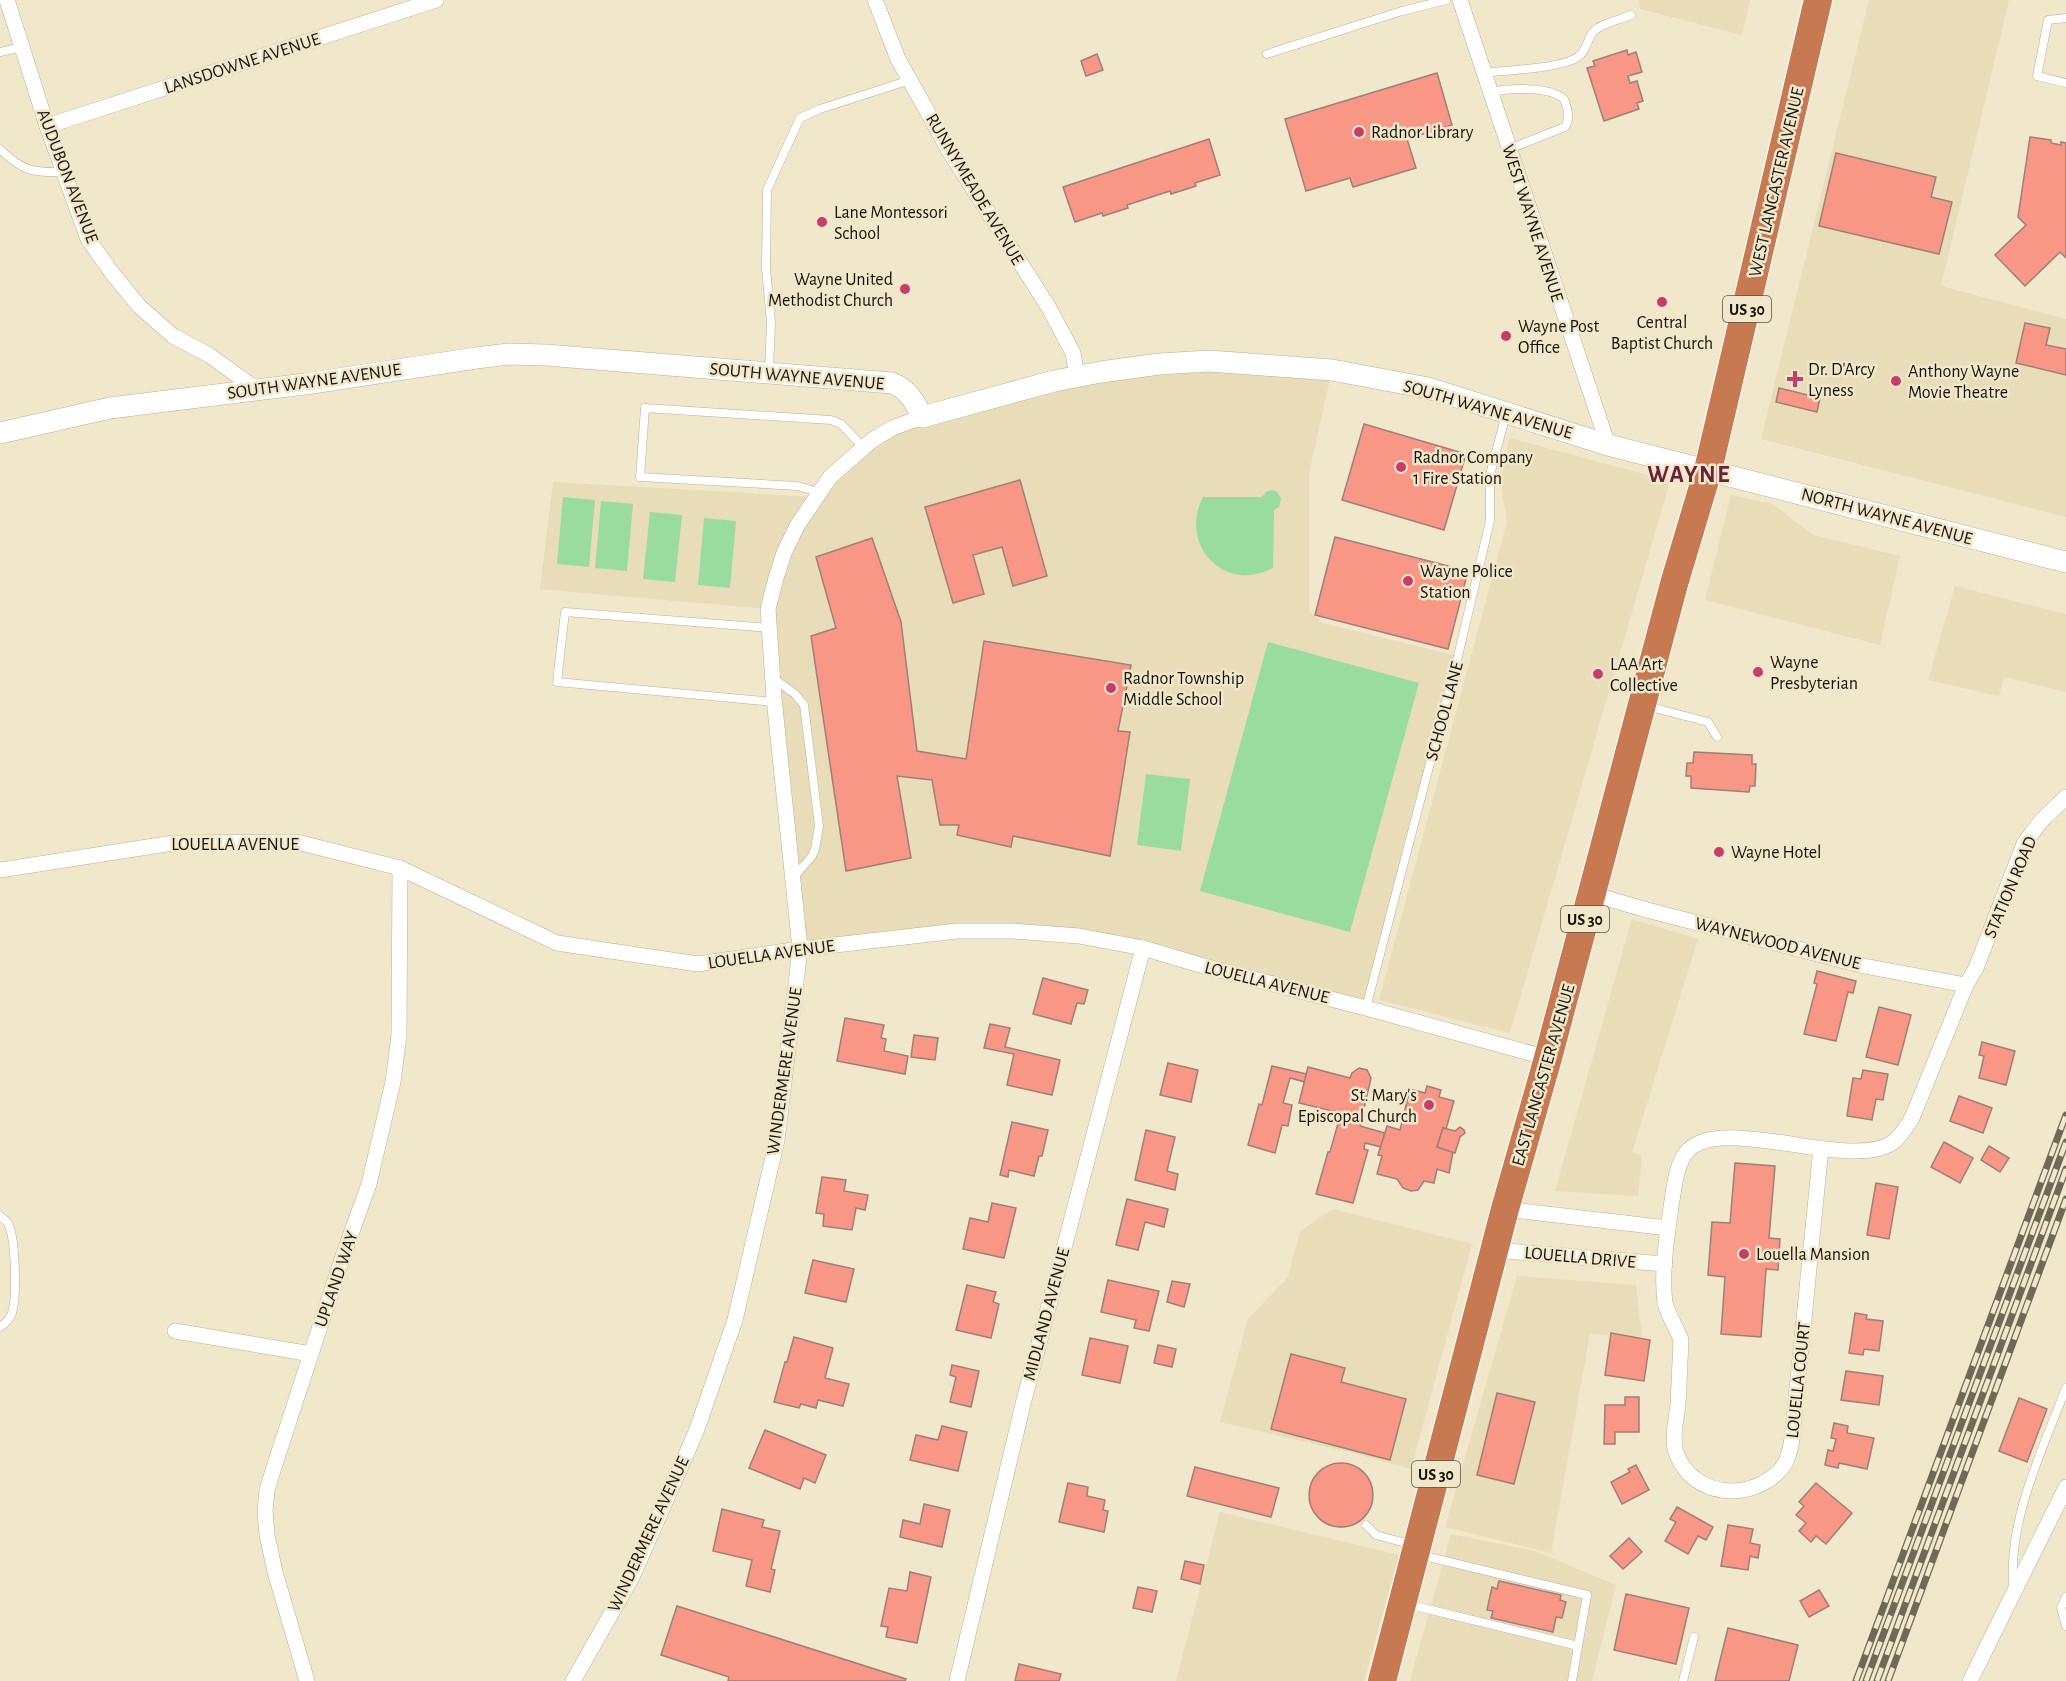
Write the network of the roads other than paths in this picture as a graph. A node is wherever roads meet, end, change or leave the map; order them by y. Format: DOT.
graph roads {
  1 [pos="7,0"];
  2 [pos="436,0"];
  3 [pos="875,0"];
  4 [pos="1446,0"];
  5 [pos="1460,0"];
  6 [pos="1818,0"];
  7 [pos="1631,15"];
  8 [pos="2066,18"];
  9 [pos="22,47"];
  10 [pos="0,52"];
  11 [pos="1267,54"];
  12 [pos="1484,73"];
  13 [pos="910,80"];
  14 [pos="2066,83"];
  15 [pos="1490,92"];
  16 [pos="47,126"];
  17 [pos="1509,148"];
  18 [pos="0,149"];
  19 [pos="64,172"];
  20 [pos="769,373"];
  21 [pos="1077,376"];
  22 [pos="256,389"];
  23 [pos="1507,412"];
  24 [pos="922,417"];
  25 [pos="0,433"];
  26 [pos="1608,445"];
  27 [pos="864,448"];
  28 [pos="1708,470"];
  29 [pos="818,492"];
  30 [pos="2066,561"];
  31 [pos="769,628"];
  32 [pos="772,678"];
  33 [pos="774,702"];
  34 [pos="1643,705"];
  35 [pos="1717,737"];
  36 [pos="2066,797"];
  37 [pos="400,868"];
  38 [pos="0,870"];
  39 [pos="793,878"];
  40 [pos="1592,894"];
  41 [pos="1143,948"];
  42 [pos="800,949"];
  43 [pos="1966,986"];
  44 [pos="1366,1008"];
  45 [pos="1548,1058"];
  46 [pos="1821,1148"];
  47 [pos="1505,1209"];
  48 [pos="0,1216"];
  49 [pos="1668,1228"];
  50 [pos="1494,1250"];
  51 [pos="1665,1264"];
  52 [pos="0,1327"];
  53 [pos="175,1331"];
  54 [pos="311,1354"];
  55 [pos="2066,1388"];
  56 [pos="2066,1487"];
  57 [pos="2060,1515"];
  58 [pos="1366,1525"];
  59 [pos="1416,1550"];
  60 [pos="2014,1593"];
  61 [pos="2066,1597"];
  62 [pos="1403,1603"];
  63 [pos="2066,1626"];
  64 [pos="1694,1637"];
  65 [pos="1578,1646"];
  66 [pos="307,1681"];
  67 [pos="573,1681"];
  68 [pos="957,1681"];
  69 [pos="1382,1681"];
  70 [pos="1572,1681"];
  71 [pos="1683,1681"];
  72 [pos="1970,1681"];
  1 -- 9 [label="street, AUDUBON AVENUE"];
  2 -- 16 [label="street, LANSDOWNE AVENUE"];
  3 -- 13 [label="street, RUNNYMEADE AVENUE"];
  4 -- 11 [label="lane"];
  5 -- 12 [label="street, WEST WAYNE AVENUE"];
  6 -- 28 [label="highway, WEST LANCASTER AVENUE / US 30"];
  7 -- 12 [label="lane"];
  8 -- 14 [label="lane"];
  9 -- 10 [label="lane"];
  9 -- 16 [label="street, AUDUBON AVENUE"];
  12 -- 15 [label="street, WEST WAYNE AVENUE"];
  13 -- 20 [label="lane"];
  13 -- 21 [label="street, RUNNYMEADE AVENUE"];
  15 -- 17 [label="street, WEST WAYNE AVENUE"];
  15 -- 17 [label="lane"];
  16 -- 19 [label="street, AUDUBON AVENUE"];
  17 -- 26 [label="street, WEST WAYNE AVENUE"];
  18 -- 19 [label="lane"];
  19 -- 22 [label="street, AUDUBON AVENUE"];
  20 -- 22 [label="main road, SOUTH WAYNE AVENUE"];
  20 -- 24 [label="main road, SOUTH WAYNE AVENUE"];
  21 -- 23 [label="main road, SOUTH WAYNE AVENUE"];
  21 -- 24 [label="main road, SOUTH WAYNE AVENUE"];
  22 -- 25 [label="main road, SOUTH WAYNE AVENUE"];
  23 -- 26 [label="main road, SOUTH WAYNE AVENUE"];
  23 -- 44 [label="lane, SCHOOL LANE"];
  24 -- 27 [label="street, WINDERMERE AVENUE"];
  26 -- 28 [label="main road, SOUTH WAYNE AVENUE"];
  27 -- 29 [label="street, WINDERMERE AVENUE"];
  27 -- 29 [label="lane"];
  28 -- 30 [label="main road, NORTH WAYNE AVENUE"];
  28 -- 34 [label="highway, EAST LANCASTER AVENUE / US 30"];
  29 -- 31 [label="street, WINDERMERE AVENUE"];
  31 -- 32 [label="street, WINDERMERE AVENUE"];
  31 -- 33 [label="lane"];
  32 -- 33 [label="street, WINDERMERE AVENUE"];
  32 -- 39 [label="lane"];
  33 -- 39 [label="street, WINDERMERE AVENUE"];
  34 -- 35 [label="lane"];
  34 -- 40 [label="highway, EAST LANCASTER AVENUE / US 30"];
  36 -- 43 [label="street, STATION ROAD"];
  37 -- 38 [label="street, LOUELLA AVENUE"];
  37 -- 42 [label="street, LOUELLA AVENUE"];
  37 -- 54 [label="street, UPLAND WAY"];
  39 -- 42 [label="street, WINDERMERE AVENUE"];
  40 -- 43 [label="street, WAYNEWOOD AVENUE"];
  40 -- 45 [label="highway, EAST LANCASTER AVENUE / US 30"];
  41 -- 42 [label="street, LOUELLA AVENUE"];
  41 -- 44 [label="street, LOUELLA AVENUE"];
  41 -- 68 [label="street, MIDLAND AVENUE"];
  42 -- 67 [label="street, WINDERMERE AVENUE"];
  43 -- 46 [label="street, LOUELLA COURT"];
  44 -- 45 [label="street, LOUELLA AVENUE"];
  45 -- 47 [label="highway, EAST LANCASTER AVENUE / US 30"];
  46 -- 49 [label="street, LOUELLA COURT"];
  46 -- 51 [label="street, LOUELLA COURT"];
  47 -- 49 [label="street, LOUELLA DRIVE"];
  47 -- 50 [label="highway, EAST LANCASTER AVENUE / US 30"];
  48 -- 52 [label="lane"];
  49 -- 51 [label="street, LOUELLA COURT"];
  50 -- 51 [label="street, LOUELLA DRIVE"];
  50 -- 59 [label="highway, EAST LANCASTER AVENUE / US 30"];
  53 -- 54 [label="street"];
  54 -- 66 [label="street, UPLAND WAY"];
  55 -- 60 [label="lane"];
  56 -- 57 [label="street"];
  57 -- 60 [label="street"];
  58 -- 59 [label="lane"];
  59 -- 62 [label="highway, EAST LANCASTER AVENUE / US 30"];
  59 -- 65 [label="lane"];
  60 -- 72 [label="street"];
  61 -- 63 [label="lane"];
  62 -- 65 [label="lane"];
  62 -- 69 [label="highway, EAST LANCASTER AVENUE / US 30"];
  64 -- 71 [label="lane"];
  65 -- 70 [label="lane"];
}
